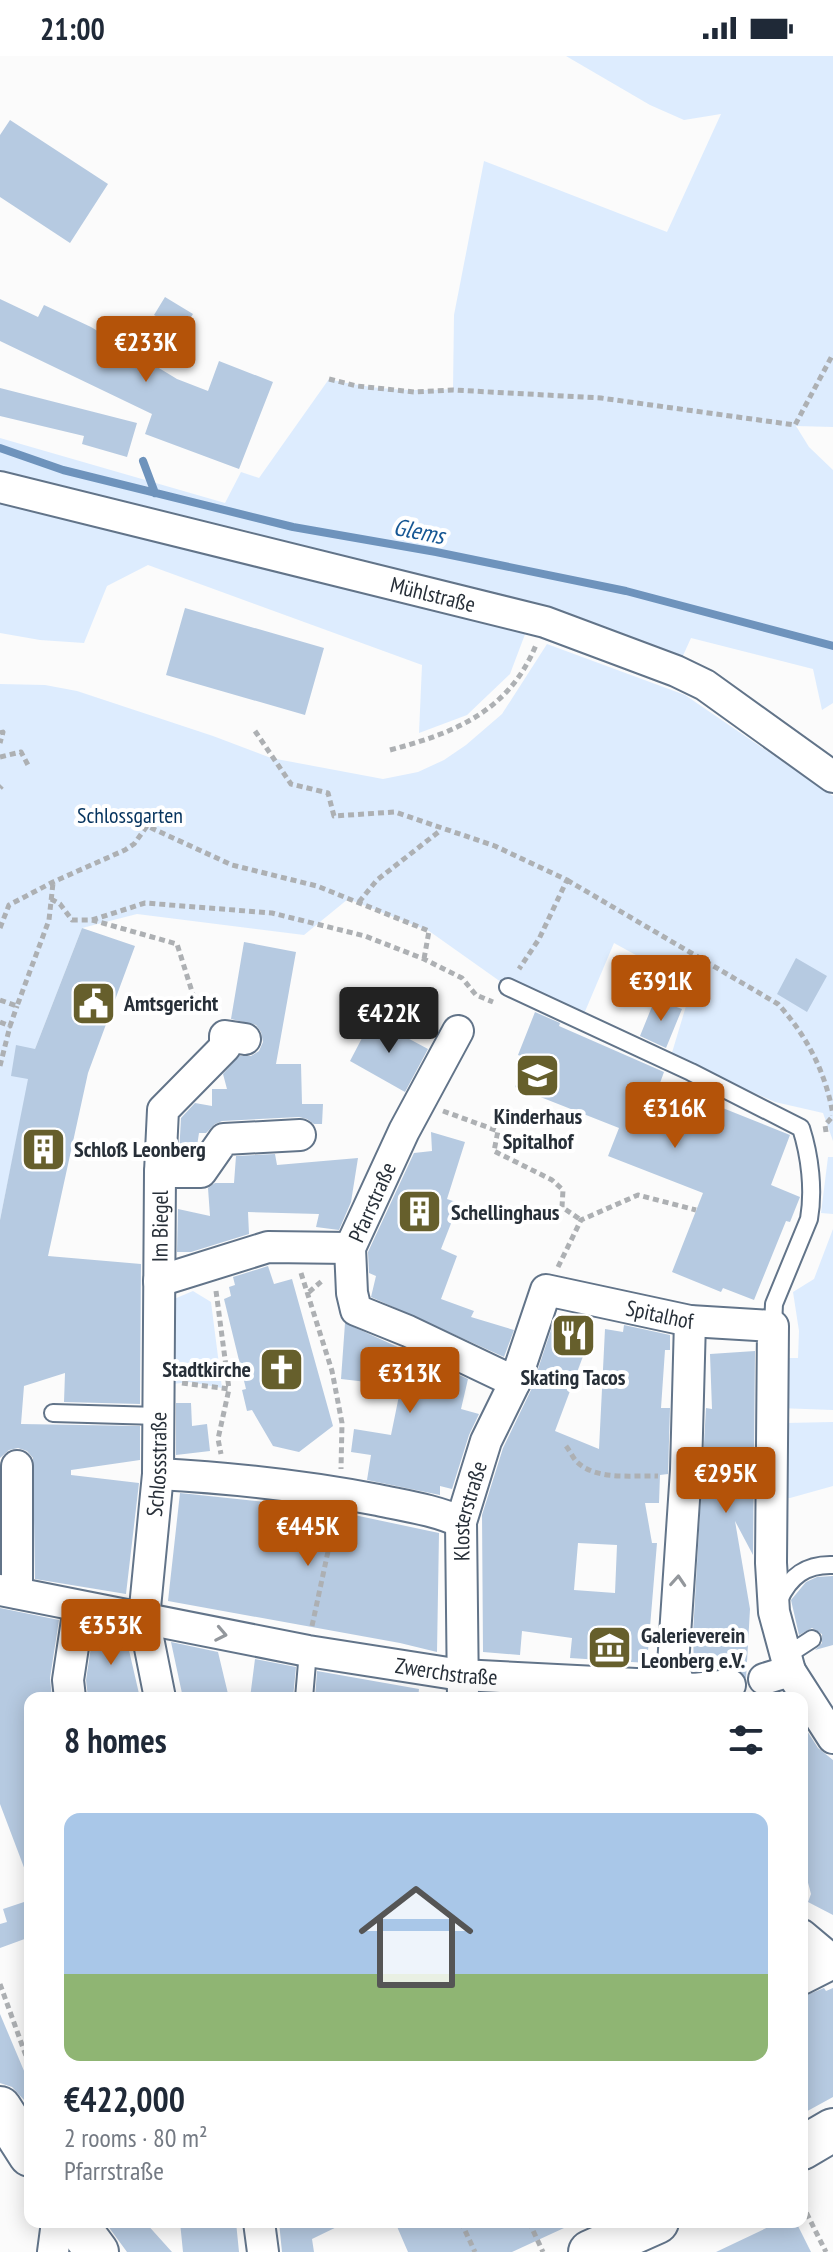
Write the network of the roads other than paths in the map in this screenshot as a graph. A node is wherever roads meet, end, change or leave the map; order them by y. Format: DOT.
graph roads {
  1 [pos="0,487"];
  2 [pos="833,777"];
  3 [pos="508,987"];
  4 [pos="458,1031"];
  5 [pos="245,1039"];
  6 [pos="300,1135"];
  7 [pos="160,1172"];
  8 [pos="350,1248"];
  9 [pos="159,1281"];
  10 [pos="546,1290"];
  11 [pos="690,1321"];
  12 [pos="773,1326"];
  13 [pos="515,1382"];
  14 [pos="53,1413"];
  15 [pos="158,1416"];
  16 [pos="17,1466"];
  17 [pos="158,1474"];
  18 [pos="461,1522"];
  19 [pos="833,1565"];
  20 [pos="8,1591"];
  21 [pos="773,1603"];
  22 [pos="79,1607"];
  23 [pos="144,1618"];
  24 [pos="308,1651"];
  25 [pos="730,1685"];
  26 [pos="462,1686"];
  27 [pos="69,1692"];
  28 [pos="159,1692"];
  29 [pos="305,1692"];
  30 [pos="680,1692"];
  31 [pos="806,1692"];
  32 [pos="808,1695"];
  33 [pos="833,1738"];
  34 [pos="808,1940"];
  35 [pos="833,1962"];
  36 [pos="808,1976"];
  37 [pos="0,2108"];
  38 [pos="24,2146"];
  39 [pos="56,2228"];
  40 [pos="79,2228"];
  41 [pos="260,2228"];
  42 [pos="644,2228"];
  43 [pos="53,2252"];
  44 [pos="97,2252"];
  45 [pos="263,2252"];
  46 [pos="590,2252"];
  1 -- 2 [label="street, Mühlstraße"];
  3 -- 12 [label="lane"];
  4 -- 8 [label="street, Pfarrstraße"];
  5 -- 7 [label="street, Im Biegel"];
  6 -- 7 [label="street, Im Biegel"];
  7 -- 9 [label="street, Im Biegel"];
  8 -- 9 [label="street"];
  8 -- 13 [label="street, Pfarrstraße"];
  9 -- 15 [label="street, Schlossstraße"];
  10 -- 11 [label="street, Spitalhof"];
  10 -- 13 [label="street, Klosterstraße"];
  11 -- 12 [label="street, Spitalhof"];
  30 -- 11 [label="street, one-way"];
  12 -- 21 [label="street"];
  13 -- 18 [label="street, Klosterstraße"];
  14 -- 15 [label="lane"];
  15 -- 17 [label="street, Schlossstraße"];
  16 -- 20 [label="street, Zwerchstraße"];
  17 -- 18 [label="street"];
  17 -- 23 [label="street, Schlossstraße"];
  18 -- 26 [label="street, Klosterstraße"];
  19 -- 21 [label="lane"];
  20 -- 22 [label="street, Zwerchstraße"];
  21 -- 31 [label="street"];
  22 -- 23 [label="street, Zwerchstraße"];
  22 -- 27 [label="street"];
  23 -- 24 [label="street, Zwerchstraße, one-way"];
  23 -- 28 [label="street, Schlossstraße"];
  24 -- 26 [label="street, Zwerchstraße"];
  24 -- 29 [label="lane"];
  25 -- 30 [label="street, Zwerchstraße"];
  26 -- 30 [label="street, Zwerchstraße"];
  32 -- 33 [label="street"];
  34 -- 35 [label="street"];
  35 -- 36 [label="street"];
  37 -- 38 [label="street"];
  39 -- 43 [label="street"];
  40 -- 44 [label="street"];
  41 -- 45 [label="street"];
  42 -- 46 [label="street"];
}
